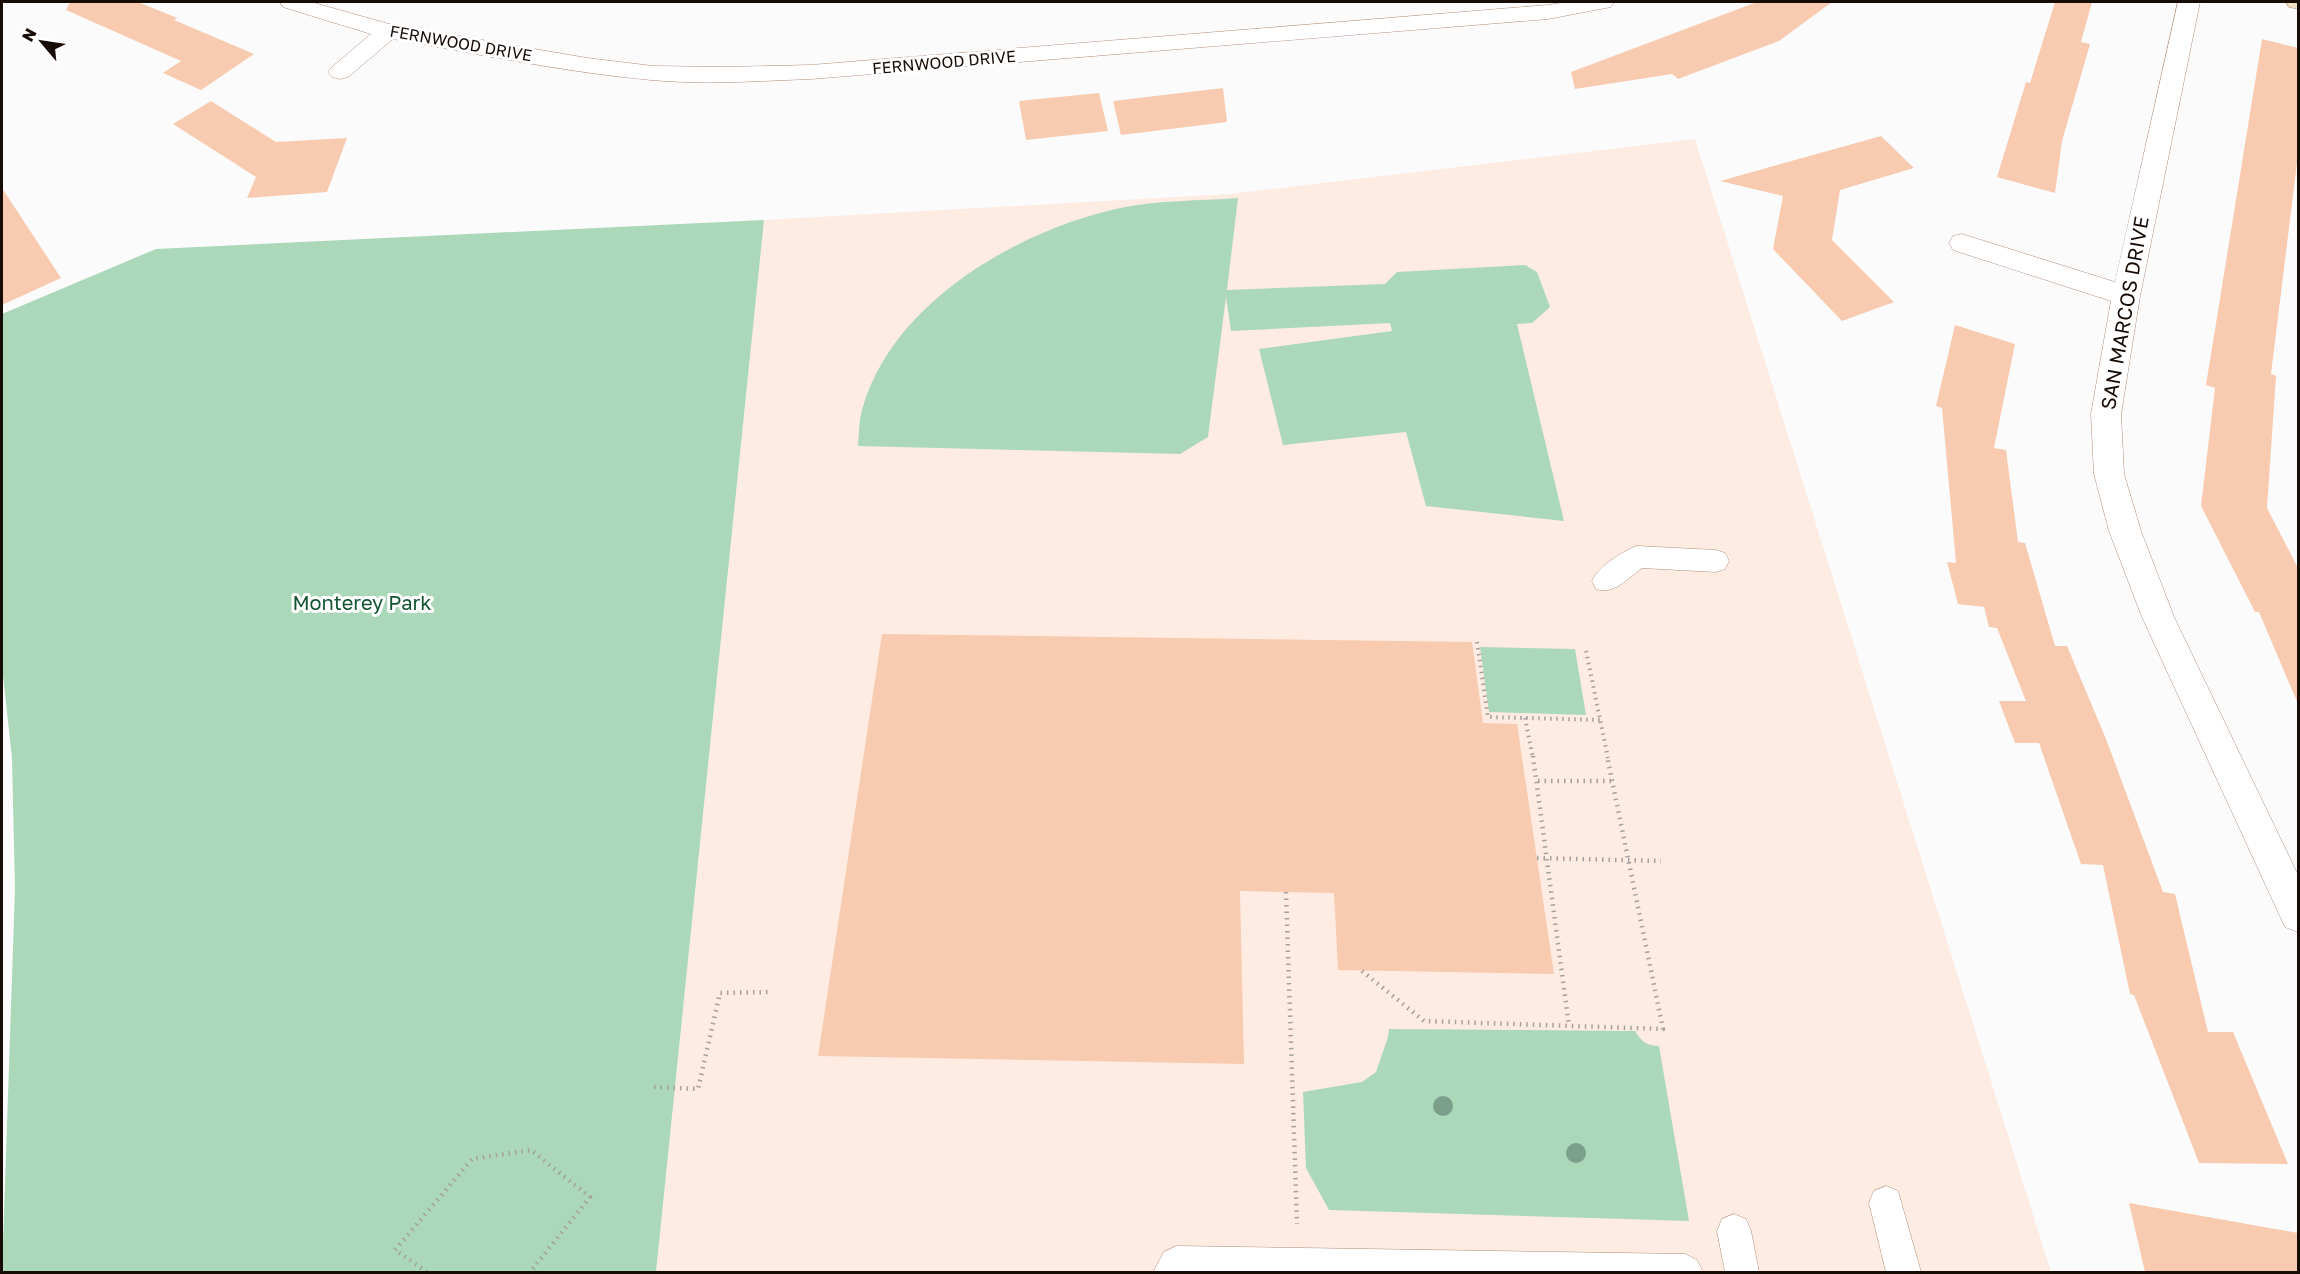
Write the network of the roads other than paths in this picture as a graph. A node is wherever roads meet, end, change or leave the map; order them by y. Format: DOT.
graph roads {
  1 [pos="291,2"];
  2 [pos="1603,2"];
  3 [pos="2189,2"];
  4 [pos="387,31"];
  5 [pos="340,72"];
  6 [pos="1962,243"];
  7 [pos="2126,296"];
  8 [pos="1716,561"];
  9 [pos="1605,581"];
  10 [pos="2298,914"];
  11 [pos="1886,1203"];
  12 [pos="1734,1231"];
  13 [pos="1170,1272"];
  14 [pos="1685,1272"];
  15 [pos="1742,1272"];
  16 [pos="1904,1272"];
  1 -- 4 [label="street, FERNWOOD DRIVE"];
  2 -- 4 [label="street, FERNWOOD DRIVE"];
  3 -- 7 [label="street, SAN MARCOS DRIVE"];
  4 -- 5 [label="street"];
  6 -- 7 [label="street"];
  7 -- 10 [label="street, SAN MARCOS DRIVE"];
  8 -- 9 [label="lane"];
  11 -- 16 [label="lane"];
  12 -- 15 [label="lane"];
  13 -- 14 [label="lane"];
}
